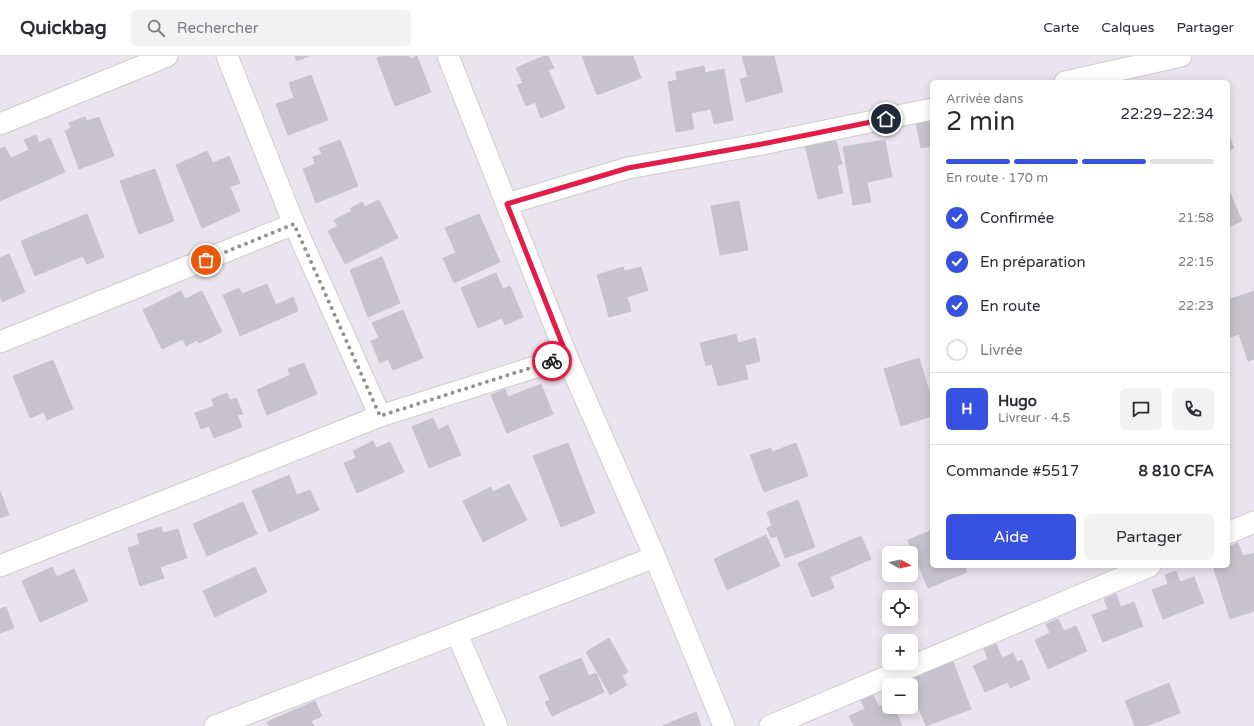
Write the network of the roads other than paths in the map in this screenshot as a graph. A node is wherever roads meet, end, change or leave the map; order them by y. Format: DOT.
graph roads {
  1 [pos="167,56"];
  2 [pos="226,56"];
  3 [pos="448,56"];
  4 [pos="1181,56"];
  5 [pos="1074,80"];
  6 [pos="930,109"];
  7 [pos="0,124"];
  8 [pos="507,204"];
  9 [pos="294,224"];
  10 [pos="0,342"];
  11 [pos="567,356"];
  12 [pos="380,416"];
  13 [pos="1254,522"];
  14 [pos="1230,532"];
  15 [pos="655,557"];
  16 [pos="0,566"];
  17 [pos="1145,568"];
  18 [pos="457,634"];
  19 [pos="215,726"];
  20 [pos="497,726"];
  21 [pos="724,726"];
  22 [pos="770,726"];
  1 -- 7 [label="street"];
  2 -- 9 [label="street"];
  3 -- 8 [label="street"];
  4 -- 5 [label="street"];
  6 -- 8 [label="street"];
  8 -- 11 [label="street"];
  9 -- 10 [label="street"];
  9 -- 12 [label="street"];
  11 -- 12 [label="street"];
  11 -- 15 [label="street"];
  12 -- 16 [label="street"];
  13 -- 14 [label="street"];
  15 -- 18 [label="street"];
  15 -- 21 [label="street"];
  17 -- 22 [label="street"];
  18 -- 19 [label="street"];
  18 -- 20 [label="street"];
}
